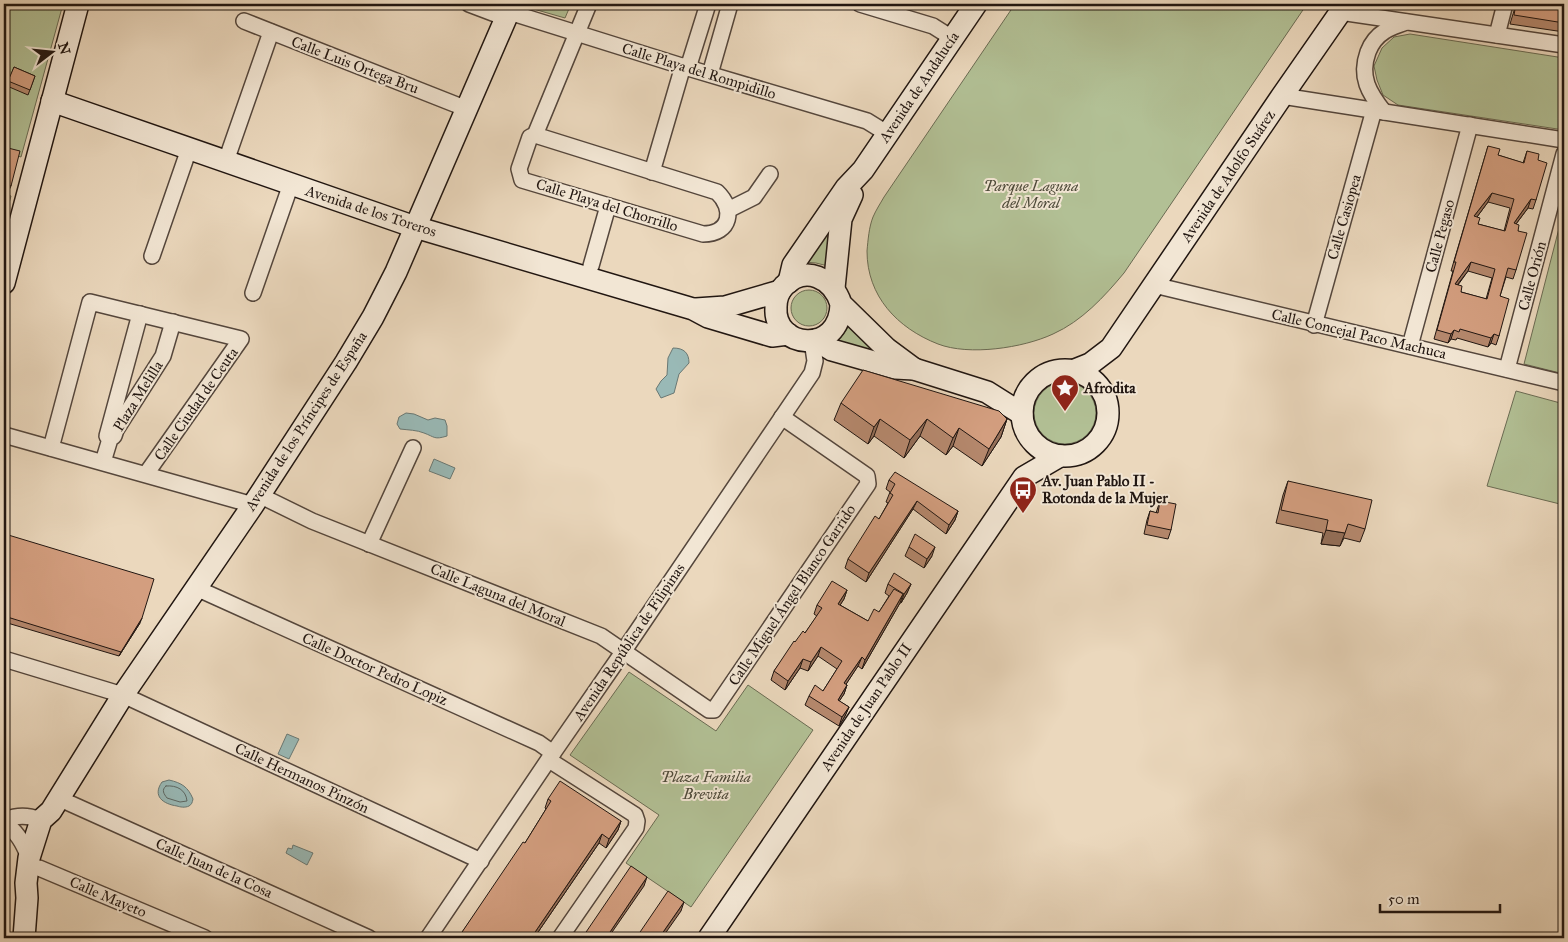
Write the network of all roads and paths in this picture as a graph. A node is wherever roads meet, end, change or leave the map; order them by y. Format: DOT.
graph roads {
  1 [pos="78,4"];
  2 [pos="469,4"];
  3 [pos="589,4"];
  4 [pos="708,4"];
  5 [pos="730,4"];
  6 [pos="860,4"];
  7 [pos="976,4"];
  8 [pos="1505,4"];
  9 [pos="1343,8"];
  10 [pos="509,11"];
  11 [pos="244,21"];
  12 [pos="1406,22"];
  13 [pos="270,32"];
  14 [pos="578,34"];
  15 [pos="1496,35"];
  16 [pos="952,38"];
  17 [pos="1564,45"];
  18 [pos="686,67"];
  19 [pos="710,74"];
  20 [pos="1282,96"];
  21 [pos="52,101"];
  22 [pos="466,109"];
  23 [pos="1379,111"];
  24 [pos="1470,126"];
  25 [pos="888,134"];
  26 [pos="535,135"];
  27 [pos="1564,140"];
  28 [pos="189,149"];
  29 [pos="1564,154"];
  30 [pos="226,161"];
  31 [pos="863,170"];
  32 [pos="652,172"];
  33 [pos="770,174"];
  34 [pos="291,184"];
  35 [pos="608,206"];
  36 [pos="728,210"];
  37 [pos="415,227"];
  38 [pos="152,256"];
  39 [pos="591,266"];
  40 [pos="4,283"];
  41 [pos="1154,285"];
  42 [pos="784,286"];
  43 [pos="253,293"];
  44 [pos="837,296"];
  45 [pos="693,309"];
  46 [pos="140,314"];
  47 [pos="173,322"];
  48 [pos="1314,325"];
  49 [pos="788,334"];
  50 [pos="814,340"];
  51 [pos="1410,346"];
  52 [pos="1111,348"];
  53 [pos="1507,369"];
  54 [pos="914,370"];
  55 [pos="1074,370"];
  56 [pos="1564,383"];
  57 [pos="1029,388"];
  58 [pos="1102,389"];
  59 [pos="987,392"];
  60 [pos="1022,414"];
  61 [pos="782,417"];
  62 [pos="4,435"];
  63 [pos="110,439"];
  64 [pos="1031,440"];
  65 [pos="51,448"];
  66 [pos="412,448"];
  67 [pos="1060,456"];
  68 [pos="103,462"];
  69 [pos="146,474"];
  70 [pos="1024,477"];
  71 [pos="256,500"];
  72 [pos="369,544"];
  73 [pos="196,588"];
  74 [pos="623,652"];
  75 [pos="4,659"];
  76 [pos="123,695"];
  77 [pos="551,756"];
  78 [pos="50,810"];
  79 [pos="6,824"];
  80 [pos="481,861"];
  81 [pos="32,877"];
  82 [pos="24,938"];
  83 [pos="205,938"];
  84 [pos="369,938"];
  85 [pos="428,938"];
  86 [pos="560,938"];
  87 [pos="709,938"];
  1 -- 21 [label="street"];
  2 -- 10 [label="street, Calle Playa del Rompidillo"];
  3 -- 14 [label="street"];
  4 -- 18 [label="street"];
  5 -- 19 [label="street"];
  6 -- 16 [label="street"];
  7 -- 16 [label="street, Avenida de Andalucía"];
  8 -- 15 [label="street"];
  9 -- 12 [label="street"];
  9 -- 20 [label="street, Avenida de Adolfo Suárez"];
  10 -- 14 [label="street, Calle Playa del Rompidillo"];
  10 -- 22 [label="street, Avenida de los Príncipes de España"];
  11 -- 13 [label="street, Calle Luis Ortega Bru"];
  12 -- 15 [label="street"];
  12 -- 23 [label="street"];
  13 -- 22 [label="street, Calle Luis Ortega Bru"];
  13 -- 30 [label="street"];
  14 -- 18 [label="street, Calle Playa del Rompidillo"];
  14 -- 26 [label="street"];
  15 -- 17 [label="street"];
  16 -- 25 [label="street, Avenida de Andalucía"];
  18 -- 19 [label="street, Calle Playa del Rompidillo"];
  18 -- 32 [label="street"];
  19 -- 25 [label="street, Calle Playa del Rompidillo"];
  20 -- 23 [label="street"];
  20 -- 41 [label="street, Avenida de Adolfo Suárez"];
  21 -- 28 [label="street, Avenida de los Toreros"];
  21 -- 40 [label="street"];
  22 -- 37 [label="street, Avenida de los Príncipes de España"];
  23 -- 24 [label="street"];
  23 -- 48 [label="street, Calle Casiopea"];
  24 -- 27 [label="street"];
  24 -- 51 [label="street, Calle Pegaso"];
  25 -- 31 [label="street, Avenida de Andalucía"];
  26 -- 32 [label="street"];
  26 -- 35 [label="street, Calle Playa del Chorrillo"];
  28 -- 30 [label="street, Avenida de los Toreros"];
  28 -- 38 [label="street"];
  29 -- 53 [label="street, Calle Orión"];
  30 -- 34 [label="street, Avenida de los Toreros"];
  31 -- 42 [label="street, Avenida de Andalucía"];
  31 -- 44 [label="street, Avenida de Andalucía"];
  32 -- 36 [label="street"];
  33 -- 36 [label="street"];
  34 -- 37 [label="street, Avenida de los Toreros"];
  34 -- 43 [label="street"];
  35 -- 36 [label="street, Calle Playa del Chorrillo"];
  35 -- 39 [label="street"];
  37 -- 45 [label="street, Avenida de los Toreros"];
  37 -- 71 [label="street, Avenida de los Príncipes de España"];
  41 -- 48 [label="street, Calle Concejal Paco Machuca"];
  41 -- 52 [label="street, Avenida de Adolfo Suárez"];
  42 -- 44 [label="street"];
  42 -- 45 [label="street, Avenida de los Toreros"];
  42 -- 49 [label="street"];
  44 -- 50 [label="street"];
  44 -- 54 [label="street"];
  45 -- 49 [label="street, Avenida de los Toreros"];
  46 -- 47 [label="street, Calle Ciudad de Ceuta"];
  46 -- 63 [label="street, Plaza Melilla"];
  46 -- 65 [label="street, Calle Ciudad de Ceuta"];
  47 -- 63 [label="street, Plaza Melilla"];
  47 -- 69 [label="street, Calle Ciudad de Ceuta"];
  48 -- 51 [label="street, Calle Concejal Paco Machuca"];
  49 -- 50 [label="street"];
  50 -- 54 [label="street"];
  50 -- 61 [label="street, Avenida República de Filipinas"];
  51 -- 53 [label="street, Calle Concejal Paco Machuca"];
  52 -- 55 [label="street, Avenida de Adolfo Suárez"];
  52 -- 58 [label="street, Avenida de Adolfo Suárez"];
  53 -- 56 [label="street, Calle Concejal Paco Machuca"];
  54 -- 59 [label="street"];
  55 -- 57 [label="street"];
  55 -- 58 [label="street"];
  57 -- 59 [label="street"];
  57 -- 60 [label="street"];
  58 -- 67 [label="street"];
  59 -- 60 [label="street"];
  60 -- 64 [label="street"];
  61 -- 74 [label="street, Avenida República de Filipinas"];
  61 -- 74 [label="street, Calle Miguel Ángel Blanco Garrido"];
  62 -- 65 [label="street, Calle Laguna del Moral"];
  63 -- 68 [label="street, Plaza Melilla"];
  64 -- 67 [label="street"];
  64 -- 70 [label="street, Avenida de Juan Pablo II"];
  65 -- 68 [label="street, Calle Laguna del Moral"];
  66 -- 72 [label="street"];
  67 -- 70 [label="street, Avenida de Juan Pablo II"];
  68 -- 69 [label="street, Calle Laguna del Moral"];
  69 -- 71 [label="street, Calle Laguna del Moral"];
  70 -- 87 [label="street, Avenida de Juan Pablo II"];
  71 -- 72 [label="street, Calle Laguna del Moral"];
  71 -- 73 [label="street, Avenida de los Príncipes de España"];
  72 -- 74 [label="street, Calle Laguna del Moral"];
  73 -- 76 [label="street, Avenida de los Príncipes de España"];
  73 -- 77 [label="street, Calle Doctor Pedro Lopiz"];
  74 -- 77 [label="street, Avenida República de Filipinas"];
  75 -- 76 [label="street, Calle Hermanos Pinzón"];
  76 -- 78 [label="street, Avenida de los Príncipes de España"];
  76 -- 80 [label="street, Calle Hermanos Pinzón"];
  77 -- 80 [label="street, Avenida República de Filipinas"];
  77 -- 86 [label="street, Calle Doctor Pedro Lopiz"];
  78 -- 79 [label="street, Calle Juan de la Cosa"];
  78 -- 81 [label="street, Avenida de los Príncipes de España"];
  78 -- 84 [label="street, Calle Juan de la Cosa"];
  79 -- 81 [label="street"];
  80 -- 85 [label="street, Avenida República de Filipinas"];
  81 -- 82 [label="street, Avenida de los Príncipes de España"];
  81 -- 83 [label="street, Calle Mayeto"];
}
